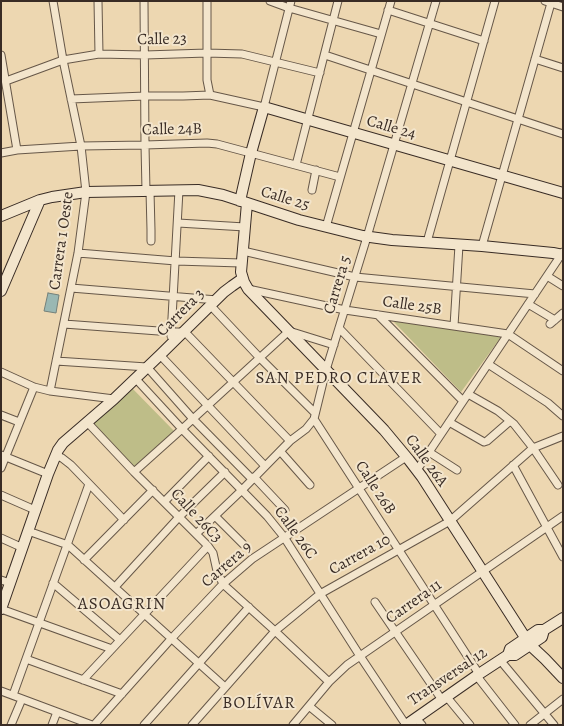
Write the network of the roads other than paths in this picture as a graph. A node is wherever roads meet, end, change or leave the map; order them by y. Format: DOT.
graph roads {
  1 [pos="53,1"];
  2 [pos="98,1"];
  3 [pos="144,1"];
  4 [pos="207,1"];
  5 [pos="270,1"];
  6 [pos="338,1"];
  7 [pos="391,1"];
  8 [pos="436,1"];
  9 [pos="495,1"];
  10 [pos="547,2"];
  11 [pos="290,5"];
  12 [pos="563,7"];
  13 [pos="388,10"];
  14 [pos="333,21"];
  15 [pos="429,23"];
  16 [pos="382,34"];
  17 [pos="484,41"];
  18 [pos="207,53"];
  19 [pos="99,54"];
  20 [pos="1,55"];
  21 [pos="145,55"];
  22 [pos="325,55"];
  23 [pos="535,59"];
  24 [pos="63,60"];
  25 [pos="275,61"];
  26 [pos="563,68"];
  27 [pos="371,70"];
  28 [pos="320,73"];
  29 [pos="6,81"];
  30 [pos="412,84"];
  31 [pos="210,95"];
  32 [pos="145,96"];
  33 [pos="71,99"];
  34 [pos="9,101"];
  35 [pos="467,102"];
  36 [pos="1,104"];
  37 [pos="264,107"];
  38 [pos="518,119"];
  39 [pos="308,120"];
  40 [pos="353,133"];
  41 [pos="563,134"];
  42 [pos="394,144"];
  43 [pos="145,145"];
  44 [pos="81,146"];
  45 [pos="17,150"];
  46 [pos="1,153"];
  47 [pos="251,153"];
  48 [pos="450,161"];
  49 [pos="296,165"];
  50 [pos="316,170"];
  51 [pos="501,175"];
  52 [pos="340,177"];
  53 [pos="179,190"];
  54 [pos="312,190"];
  55 [pos="148,191"];
  56 [pos="86,192"];
  57 [pos="563,193"];
  58 [pos="40,200"];
  59 [pos="243,202"];
  60 [pos="1,216"];
  61 [pos="178,224"];
  62 [pos="245,227"];
  63 [pos="326,227"];
  64 [pos="367,237"];
  65 [pos="151,241"];
  66 [pos="427,242"];
  67 [pos="459,245"];
  68 [pos="482,246"];
  69 [pos="242,251"];
  70 [pos="78,253"];
  71 [pos="562,254"];
  72 [pos="176,261"];
  73 [pos="241,263"];
  74 [pos="547,276"];
  75 [pos="355,277"];
  76 [pos="242,279"];
  77 [pos="456,286"];
  78 [pos="563,286"];
  79 [pos="71,288"];
  80 [pos="248,289"];
  81 [pos="1,291"];
  82 [pos="535,294"];
  83 [pos="174,296"];
  84 [pos="214,303"];
  85 [pos="528,304"];
  86 [pos="345,310"];
  87 [pos="563,313"];
  88 [pos="378,315"];
  89 [pos="64,324"];
  90 [pos="454,326"];
  91 [pos="339,328"];
  92 [pos="288,331"];
  93 [pos="172,332"];
  94 [pos="185,332"];
  95 [pos="508,334"];
  96 [pos="170,345"];
  97 [pos="334,345"];
  98 [pos="160,355"];
  99 [pos="259,357"];
  100 [pos="56,361"];
  101 [pos="488,364"];
  102 [pos="147,368"];
  103 [pos="326,370"];
  104 [pos="563,371"];
  105 [pos="1,372"];
  106 [pos="135,378"];
  107 [pos="234,382"];
  108 [pos="34,387"];
  109 [pos="50,391"];
  110 [pos="468,394"];
  111 [pos="114,399"];
  112 [pos="463,401"];
  113 [pos="208,406"];
  114 [pos="1,415"];
  115 [pos="314,416"];
  116 [pos="563,416"];
  117 [pos="193,419"];
  118 [pos="510,421"];
  119 [pos="19,422"];
  120 [pos="87,422"];
  121 [pos="449,422"];
  122 [pos="182,429"];
  123 [pos="441,434"];
  124 [pos="563,436"];
  125 [pos="290,441"];
  126 [pos="533,448"];
  127 [pos="280,451"];
  128 [pos="429,452"];
  129 [pos="55,455"];
  130 [pos="3,456"];
  131 [pos="209,456"];
  132 [pos="406,457"];
  133 [pos="513,465"];
  134 [pos="265,466"];
  135 [pos="1,468"];
  136 [pos="417,470"];
  137 [pos="457,470"];
  138 [pos="134,472"];
  139 [pos="225,472"];
  140 [pos="48,474"];
  141 [pos="253,478"];
  142 [pos="89,484"];
  143 [pos="310,485"];
  144 [pos="558,485"];
  145 [pos="358,488"];
  146 [pos="153,490"];
  147 [pos="242,490"];
  148 [pos="1,495"];
  149 [pos="164,502"];
  150 [pos="35,510"];
  151 [pos="285,510"];
  152 [pos="215,516"];
  153 [pos="563,516"];
  154 [pos="179,517"];
  155 [pos="124,520"];
  156 [pos="450,521"];
  157 [pos="547,527"];
  158 [pos="28,531"];
  159 [pos="196,534"];
  160 [pos="284,537"];
  161 [pos="1,538"];
  162 [pos="243,544"];
  163 [pos="68,545"];
  164 [pos="208,546"];
  165 [pos="23,548"];
  166 [pos="399,550"];
  167 [pos="563,557"];
  168 [pos="84,560"];
  169 [pos="482,572"];
  170 [pos="5,582"];
  171 [pos="53,583"];
  172 [pos="224,584"];
  173 [pos="115,588"];
  174 [pos="320,594"];
  175 [pos="375,602"];
  176 [pos="435,604"];
  177 [pos="249,607"];
  178 [pos="1,609"];
  179 [pos="144,614"];
  180 [pos="563,618"];
  181 [pos="39,623"];
  182 [pos="275,631"];
  183 [pos="395,632"];
  184 [pos="171,639"];
  185 [pos="120,640"];
  186 [pos="528,642"];
  187 [pos="112,649"];
  188 [pos="360,656"];
  189 [pos="504,657"];
  190 [pos="26,659"];
  191 [pos="199,663"];
  192 [pos="477,674"];
  193 [pos="563,678"];
  194 [pos="83,680"];
  195 [pos="329,682"];
  196 [pos="225,687"];
  197 [pos="1,691"];
  198 [pos="122,694"];
  199 [pos="13,695"];
  200 [pos="444,698"];
  201 [pos="22,699"];
  202 [pos="563,699"];
  203 [pos="309,706"];
  204 [pos="57,712"];
  205 [pos="545,714"];
  206 [pos="419,721"];
  207 [pos="11,725"];
  208 [pos="52,725"];
  209 [pos="93,725"];
  210 [pos="144,725"];
  211 [pos="192,725"];
  212 [pos="293,725"];
  213 [pos="332,725"];
  214 [pos="406,725"];
  215 [pos="470,725"];
  216 [pos="515,725"];
  217 [pos="530,725"];
  218 [pos="554,725"];
  1 -- 24 [label="street, Carrera 1 Oeste"];
  2 -- 19 [label="street"];
  3 -- 21 [label="street"];
  4 -- 18 [label="street"];
  5 -- 11 [label="street"];
  6 -- 14 [label="street"];
  7 -- 13 [label="street"];
  8 -- 15 [label="street, Carrera 5"];
  9 -- 17 [label="street"];
  10 -- 12 [label="street"];
  10 -- 23 [label="street"];
  11 -- 14 [label="street"];
  11 -- 25 [label="street"];
  13 -- 15 [label="street"];
  13 -- 16 [label="street"];
  14 -- 16 [label="street"];
  14 -- 22 [label="street"];
  15 -- 17 [label="street"];
  15 -- 30 [label="street, Carrera 5"];
  16 -- 27 [label="street"];
  17 -- 35 [label="street"];
  18 -- 21 [label="street, Calle 23"];
  18 -- 25 [label="street, Calle 23"];
  18 -- 31 [label="street"];
  19 -- 21 [label="street, Calle 23"];
  19 -- 24 [label="street, Calle 23"];
  20 -- 29 [label="street"];
  21 -- 32 [label="street"];
  22 -- 27 [label="street"];
  22 -- 28 [label="street"];
  23 -- 26 [label="street"];
  23 -- 38 [label="street"];
  24 -- 29 [label="street, Calle 23"];
  24 -- 33 [label="street, Carrera 1 Oeste"];
  25 -- 28 [label="street, Calle 23"];
  25 -- 37 [label="street"];
  27 -- 30 [label="street"];
  27 -- 40 [label="street"];
  28 -- 39 [label="street"];
  29 -- 34 [label="street"];
  30 -- 35 [label="street"];
  30 -- 42 [label="street, Carrera 5"];
  31 -- 32 [label="street, Calle 24"];
  31 -- 37 [label="street, Calle 24"];
  32 -- 33 [label="street, Calle 24"];
  32 -- 43 [label="street"];
  33 -- 44 [label="street, Carrera 1 Oeste"];
  34 -- 36 [label="street"];
  34 -- 45 [label="street"];
  35 -- 38 [label="street"];
  35 -- 48 [label="street"];
  37 -- 39 [label="street, Calle 24"];
  37 -- 47 [label="street"];
  38 -- 41 [label="street"];
  38 -- 51 [label="street"];
  39 -- 40 [label="street, Calle 24"];
  39 -- 49 [label="street"];
  40 -- 42 [label="street, Calle 24"];
  40 -- 52 [label="street"];
  42 -- 48 [label="street, Calle 24"];
  42 -- 64 [label="street, Carrera 5"];
  43 -- 44 [label="street, Calle 24B"];
  43 -- 47 [label="street, Calle 24B"];
  43 -- 55 [label="street"];
  44 -- 45 [label="street, Calle 24B"];
  44 -- 56 [label="street, Carrera 1 Oeste"];
  45 -- 46 [label="street, Calle 24B"];
  47 -- 49 [label="street, Calle 24B"];
  47 -- 59 [label="street"];
  48 -- 51 [label="street, Calle 24"];
  48 -- 66 [label="street"];
  49 -- 50 [label="street, Calle 24B"];
  50 -- 52 [label="street, Calle 24B"];
  50 -- 54 [label="street"];
  51 -- 57 [label="street, Calle 24"];
  51 -- 68 [label="street"];
  52 -- 63 [label="street"];
  53 -- 55 [label="street, Calle 25"];
  53 -- 59 [label="street, Calle 25"];
  53 -- 61 [label="street"];
  55 -- 56 [label="street, Calle 25"];
  55 -- 65 [label="street"];
  56 -- 58 [label="street, Calle 25"];
  56 -- 70 [label="street, Carrera 1 Oeste"];
  58 -- 60 [label="street, Calle 25"];
  58 -- 81 [label="street"];
  59 -- 62 [label="street"];
  59 -- 63 [label="street, Calle 25"];
  61 -- 62 [label="street"];
  61 -- 72 [label="street"];
  62 -- 69 [label="street"];
  63 -- 64 [label="street, Calle 25"];
  64 -- 66 [label="street, Calle 25"];
  64 -- 75 [label="street, Carrera 5"];
  66 -- 67 [label="street, Calle 25"];
  67 -- 68 [label="street, Calle 25"];
  67 -- 77 [label="street"];
  68 -- 71 [label="street, Calle 25"];
  69 -- 73 [label="street"];
  69 -- 75 [label="street"];
  70 -- 72 [label="street"];
  70 -- 79 [label="street, Carrera 1 Oeste"];
  71 -- 74 [label="street"];
  72 -- 73 [label="street"];
  72 -- 83 [label="street"];
  73 -- 76 [label="street"];
  74 -- 78 [label="street"];
  74 -- 82 [label="street"];
  75 -- 77 [label="street"];
  75 -- 86 [label="street, Carrera 5"];
  76 -- 80 [label="street, Calle 26A"];
  76 -- 84 [label="street, Carrera 3"];
  77 -- 82 [label="street"];
  77 -- 90 [label="street"];
  79 -- 83 [label="street"];
  79 -- 89 [label="street, Carrera 1 Oeste"];
  80 -- 86 [label="street, Calle 25B"];
  80 -- 92 [label="street, Calle 26A"];
  82 -- 85 [label="street"];
  83 -- 84 [label="street"];
  83 -- 93 [label="street"];
  84 -- 94 [label="street, Carrera 3"];
  84 -- 99 [label="street, Calle 26B"];
  85 -- 87 [label="street"];
  85 -- 95 [label="street"];
  86 -- 88 [label="street, Calle 25B"];
  86 -- 91 [label="street, Carrera 5"];
  88 -- 90 [label="street, Calle 25B"];
  88 -- 112 [label="street"];
  89 -- 93 [label="street"];
  89 -- 100 [label="street, Carrera 1 Oeste"];
  90 -- 95 [label="street, Calle 25B"];
  91 -- 97 [label="street, Carrera 5"];
  91 -- 123 [label="street"];
  92 -- 97 [label="street"];
  92 -- 99 [label="street"];
  92 -- 103 [label="street, Calle 26A"];
  93 -- 94 [label="street"];
  93 -- 96 [label="street"];
  94 -- 96 [label="street, Carrera 3"];
  94 -- 107 [label="street"];
  95 -- 101 [label="street"];
  95 -- 104 [label="street, Calle 25B"];
  96 -- 98 [label="street, Carrera 3"];
  97 -- 103 [label="street, Carrera 5"];
  98 -- 102 [label="street, Carrera 3"];
  98 -- 113 [label="street"];
  99 -- 107 [label="street"];
  99 -- 115 [label="street, Calle 26B"];
  100 -- 102 [label="street"];
  100 -- 109 [label="street, Carrera 1 Oeste"];
  101 -- 110 [label="street"];
  101 -- 116 [label="street"];
  102 -- 106 [label="street, Carrera 3"];
  102 -- 117 [label="street"];
  103 -- 115 [label="street, Carrera 5"];
  103 -- 132 [label="street, Calle 26A"];
  105 -- 108 [label="street"];
  106 -- 111 [label="street, Carrera 3"];
  106 -- 122 [label="street, Calle 26C"];
  107 -- 113 [label="street"];
  107 -- 125 [label="street"];
  108 -- 109 [label="street"];
  108 -- 119 [label="street"];
  109 -- 111 [label="street"];
  110 -- 112 [label="street"];
  110 -- 118 [label="street"];
  111 -- 120 [label="street, Carrera 3"];
  112 -- 121 [label="street"];
  113 -- 117 [label="street"];
  113 -- 134 [label="street"];
  114 -- 119 [label="street"];
  115 -- 125 [label="street, Carrera 5"];
  115 -- 145 [label="street, Calle 26B"];
  117 -- 122 [label="street"];
  117 -- 141 [label="street"];
  118 -- 121 [label="street"];
  118 -- 126 [label="street"];
  119 -- 130 [label="street"];
  120 -- 129 [label="street"];
  120 -- 138 [label="street, Calle 26C3"];
  121 -- 123 [label="street"];
  122 -- 131 [label="street, Calle 26C"];
  122 -- 138 [label="street"];
  123 -- 128 [label="street"];
  124 -- 126 [label="street, Carrera 10"];
  125 -- 127 [label="street, Carrera 5"];
  126 -- 133 [label="street, Carrera 10"];
  126 -- 144 [label="street"];
  127 -- 134 [label="street, Carrera 5"];
  127 -- 143 [label="street"];
  128 -- 136 [label="street"];
  128 -- 137 [label="street"];
  129 -- 140 [label="street"];
  129 -- 142 [label="street"];
  130 -- 135 [label="street"];
  130 -- 140 [label="street"];
  131 -- 139 [label="street, Calle 26C"];
  131 -- 149 [label="street"];
  132 -- 136 [label="street, Calle 26A"];
  132 -- 145 [label="street, Carrera 9"];
  133 -- 156 [label="street, Carrera 10"];
  133 -- 157 [label="street"];
  134 -- 141 [label="street, Carrera 5"];
  136 -- 156 [label="street, Calle 26A"];
  138 -- 146 [label="street, Calle 26C3"];
  139 -- 147 [label="street, Calle 26C"];
  139 -- 154 [label="street"];
  140 -- 150 [label="street"];
  141 -- 147 [label="street, Carrera 5"];
  141 -- 151 [label="street"];
  142 -- 155 [label="street"];
  142 -- 163 [label="street"];
  145 -- 160 [label="street, Carrera 9"];
  145 -- 166 [label="street, Calle 26B"];
  146 -- 149 [label="street, Calle 26C3"];
  146 -- 155 [label="street"];
  147 -- 152 [label="street, Carrera 5"];
  147 -- 160 [label="street, Calle 26C"];
  148 -- 150 [label="street"];
  149 -- 154 [label="street, Calle 26C3"];
  150 -- 158 [label="street"];
  152 -- 159 [label="street, Carrera 5"];
  152 -- 162 [label="street"];
  153 -- 157 [label="street, Carrera 11"];
  154 -- 159 [label="street, Calle 26C3"];
  154 -- 173 [label="street"];
  155 -- 168 [label="street"];
  156 -- 166 [label="street, Carrera 10"];
  156 -- 169 [label="street, Calle 26A"];
  157 -- 167 [label="street"];
  157 -- 169 [label="street, Carrera 11"];
  158 -- 163 [label="street"];
  158 -- 165 [label="street"];
  159 -- 164 [label="street, Calle 26C3"];
  160 -- 172 [label="street, Carrera 9"];
  160 -- 174 [label="street, Calle 26C"];
  161 -- 165 [label="street"];
  163 -- 168 [label="street"];
  163 -- 171 [label="street"];
  164 -- 172 [label="street, Calle 26C3"];
  164 -- 179 [label="street"];
  165 -- 170 [label="street"];
  166 -- 174 [label="street, Carrera 10"];
  166 -- 176 [label="street, Calle 26B"];
  168 -- 173 [label="street"];
  169 -- 176 [label="street, Carrera 11"];
  169 -- 186 [label="street, Calle 26A"];
  170 -- 178 [label="street"];
  171 -- 181 [label="street"];
  171 -- 185 [label="street"];
  172 -- 177 [label="street, Calle 26C3"];
  172 -- 184 [label="street, Carrera 9"];
  173 -- 179 [label="street"];
  174 -- 182 [label="street, Carrera 10"];
  174 -- 188 [label="street, Calle 26C"];
  175 -- 183 [label="street"];
  176 -- 183 [label="street, Carrera 11"];
  176 -- 192 [label="street, Calle 26B"];
  177 -- 182 [label="street, Calle 26C3"];
  177 -- 191 [label="street"];
  178 -- 181 [label="street"];
  179 -- 184 [label="street"];
  179 -- 185 [label="street"];
  180 -- 186 [label="street, Transversal 12"];
  181 -- 187 [label="street"];
  181 -- 190 [label="street"];
  182 -- 195 [label="street, Calle 26C3"];
  182 -- 196 [label="street, Carrera 10"];
  183 -- 188 [label="street, Carrera 11"];
  183 -- 200 [label="street"];
  184 -- 191 [label="street"];
  184 -- 198 [label="street, Carrera 9"];
  185 -- 187 [label="street"];
  186 -- 189 [label="street, Transversal 12"];
  186 -- 193 [label="street, Calle 26A"];
  187 -- 194 [label="street"];
  188 -- 195 [label="street, Carrera 11"];
  188 -- 214 [label="street, Calle 26C"];
  189 -- 192 [label="street, Transversal 12"];
  189 -- 205 [label="street"];
  190 -- 194 [label="street"];
  190 -- 199 [label="street"];
  191 -- 196 [label="street"];
  191 -- 210 [label="street"];
  192 -- 200 [label="street, Transversal 12"];
  192 -- 216 [label="street, Calle 26B"];
  194 -- 198 [label="street"];
  195 -- 203 [label="street, Carrera 11"];
  196 -- 211 [label="street, Carrera 10"];
  197 -- 199 [label="street"];
  198 -- 209 [label="street, Carrera 9"];
  199 -- 201 [label="street"];
  200 -- 206 [label="street, Transversal 12"];
  200 -- 215 [label="street"];
  201 -- 204 [label="street"];
  201 -- 207 [label="street"];
  202 -- 205 [label="street"];
  203 -- 212 [label="street, Carrera 11"];
  203 -- 213 [label="street"];
  204 -- 208 [label="street"];
  204 -- 209 [label="street"];
  205 -- 217 [label="street"];
  205 -- 218 [label="street"];
  206 -- 214 [label="street, Transversal 12"];
}
